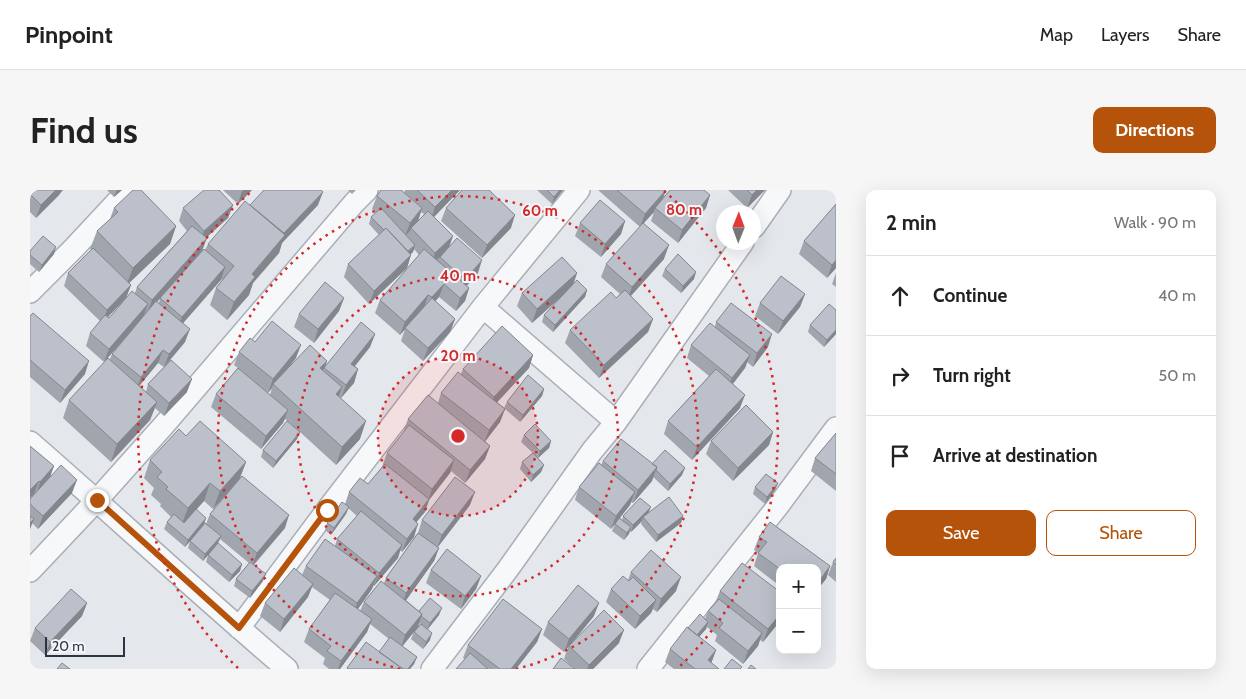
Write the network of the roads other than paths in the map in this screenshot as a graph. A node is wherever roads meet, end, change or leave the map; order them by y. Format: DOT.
graph roads {
  1 [pos="128,190"];
  2 [pos="367,190"];
  3 [pos="578,190"];
  4 [pos="780,190"];
  5 [pos="761,217"];
  6 [pos="737,250"];
  7 [pos="30,292"];
  8 [pos="483,307"];
  9 [pos="616,422"];
  10 [pos="836,428"];
  11 [pos="30,442"];
  12 [pos="97,500"];
  13 [pos="30,571"];
  14 [pos="239,628"];
  15 [pos="287,669"];
  16 [pos="432,669"];
  17 [pos="648,669"];
  1 -- 7 [label="street"];
  2 -- 12 [label="street"];
  3 -- 8 [label="street"];
  4 -- 5 [label="street"];
  6 -- 9 [label="street"];
  8 -- 9 [label="street"];
  8 -- 14 [label="street"];
  9 -- 16 [label="street"];
  10 -- 17 [label="street"];
  11 -- 12 [label="street"];
  12 -- 13 [label="street"];
  12 -- 14 [label="street"];
  14 -- 15 [label="street"];
}
